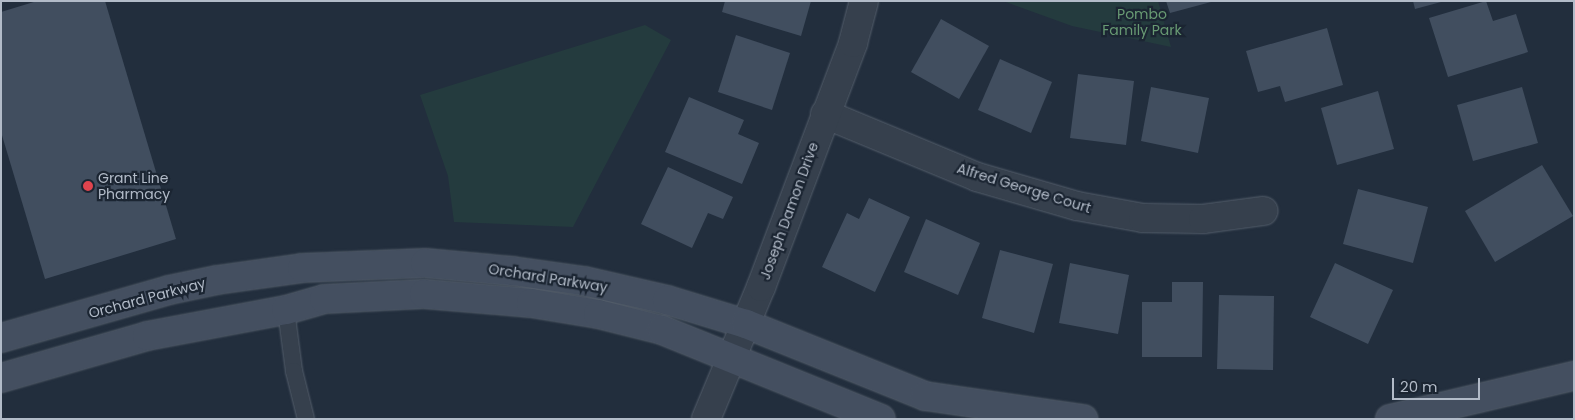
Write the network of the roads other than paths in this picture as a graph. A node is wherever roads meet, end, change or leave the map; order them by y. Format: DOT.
graph roads {
  1 [pos="864,1"];
  2 [pos="825,114"];
  3 [pos="1262,211"];
  4 [pos="286,310"];
  5 [pos="746,324"];
  6 [pos="1,338"];
  7 [pos="731,356"];
  8 [pos="1574,376"];
  9 [pos="1,378"];
  10 [pos="306,419"];
  11 [pos="706,419"];
  12 [pos="881,419"];
  13 [pos="1083,419"];
  14 [pos="1390,419"];
  1 -- 2 [label="street, Joseph Damon Drive"];
  2 -- 3 [label="street, Alfred George Court"];
  2 -- 5 [label="street, Joseph Damon Drive"];
  4 -- 7 [label="street, Orchard Parkway"];
  4 -- 9 [label="street, Orchard Parkway"];
  4 -- 10 [label="lane"];
  5 -- 6 [label="street, Orchard Parkway"];
  5 -- 7 [label="street, Joseph Damon Drive"];
  5 -- 13 [label="street, Orchard Parkway"];
  7 -- 11 [label="street, Joseph Damon Drive"];
  7 -- 12 [label="street, Orchard Parkway"];
  8 -- 14 [label="street"];
}
